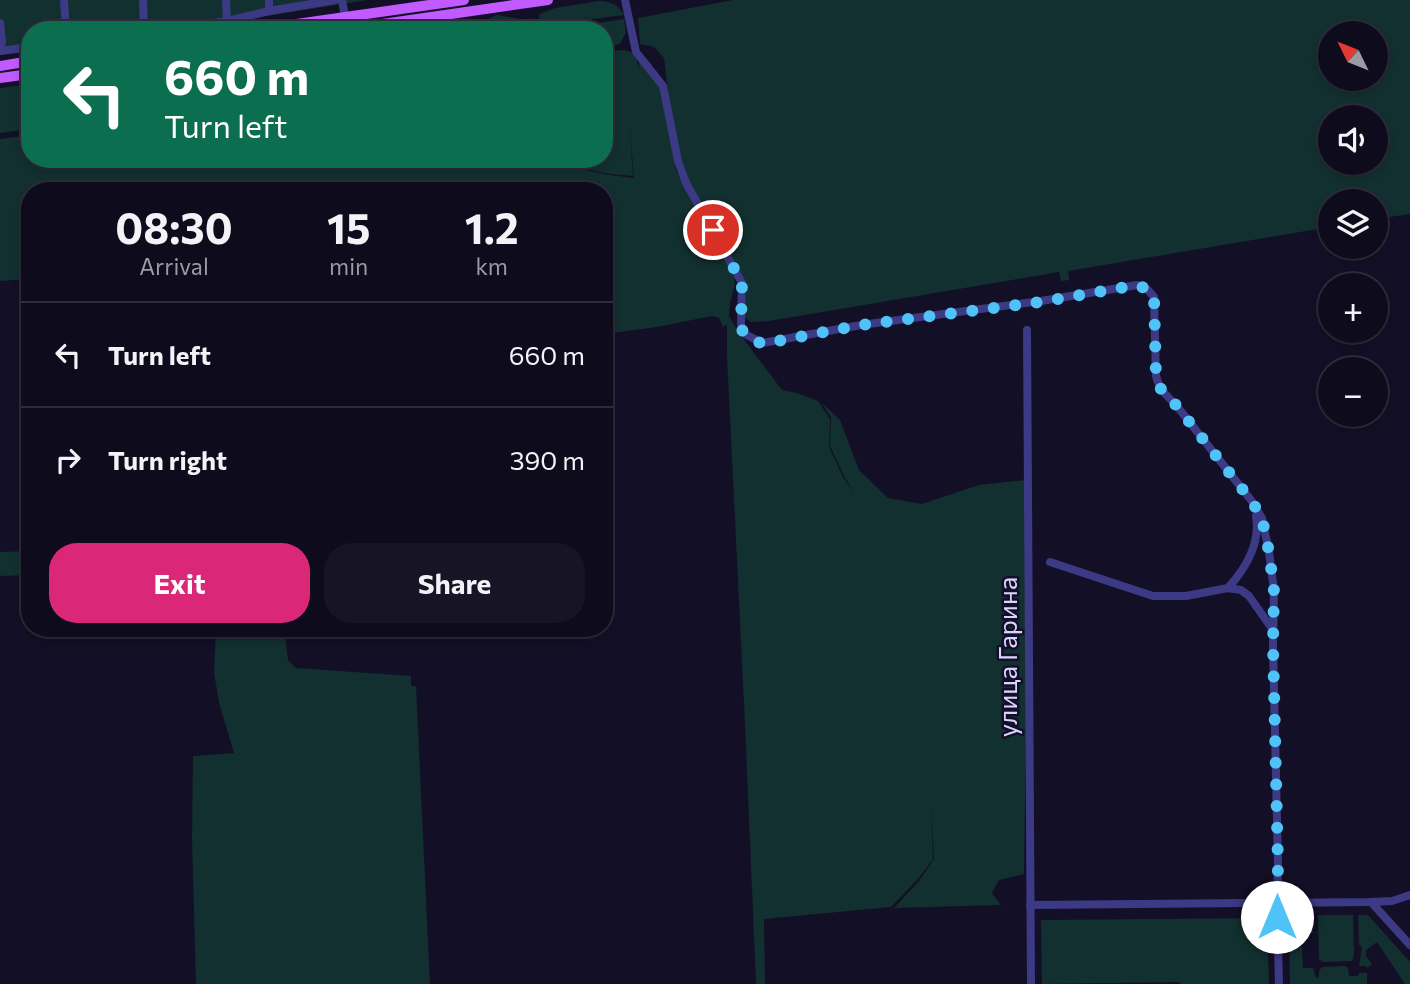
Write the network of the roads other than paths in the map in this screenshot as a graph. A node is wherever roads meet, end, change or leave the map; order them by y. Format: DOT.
graph roads {
  1 [pos="64,0"];
  2 [pos="143,0"];
  3 [pos="226,0"];
  4 [pos="269,0"];
  5 [pos="332,0"];
  6 [pos="342,0"];
  7 [pos="464,0"];
  8 [pos="548,0"];
  9 [pos="625,0"];
  10 [pos="269,11"];
  11 [pos="345,17"];
  12 [pos="65,21"];
  13 [pos="144,21"];
  14 [pos="227,21"];
  15 [pos="317,21"];
  16 [pos="403,21"];
  17 [pos="0,23"];
  18 [pos="21,48"];
  19 [pos="0,51"];
  20 [pos="21,62"];
  21 [pos="0,66"];
  22 [pos="21,75"];
  23 [pos="0,78"];
  24 [pos="1027,330"];
  25 [pos="1250,499"];
  26 [pos="1050,562"];
  27 [pos="1228,588"];
  28 [pos="1273,630"];
  29 [pos="1410,895"];
  30 [pos="1277,902"];
  31 [pos="1371,902"];
  32 [pos="1030,905"];
  33 [pos="1410,945"];
  34 [pos="1031,984"];
  35 [pos="1279,984"];
  1 -- 12 [label="street"];
  2 -- 13 [label="street"];
  3 -- 14 [label="street"];
  4 -- 10 [label="street"];
  5 -- 10 [label="street"];
  6 -- 11 [label="street"];
  7 -- 11 [label="main road"];
  8 -- 16 [label="main road"];
  9 -- 25 [label="street"];
  10 -- 14 [label="street"];
  11 -- 15 [label="main road"];
  17 -- 19 [label="street"];
  18 -- 19 [label="street"];
  20 -- 21 [label="main road"];
  22 -- 23 [label="main road"];
  24 -- 32 [label="street, улица Гарина"];
  25 -- 27 [label="street"];
  25 -- 28 [label="street"];
  26 -- 27 [label="street"];
  27 -- 28 [label="street"];
  28 -- 30 [label="street"];
  29 -- 31 [label="street"];
  30 -- 31 [label="street"];
  30 -- 32 [label="street"];
  30 -- 35 [label="street"];
  31 -- 33 [label="street"];
  32 -- 34 [label="street, улица Гарина"];
}
